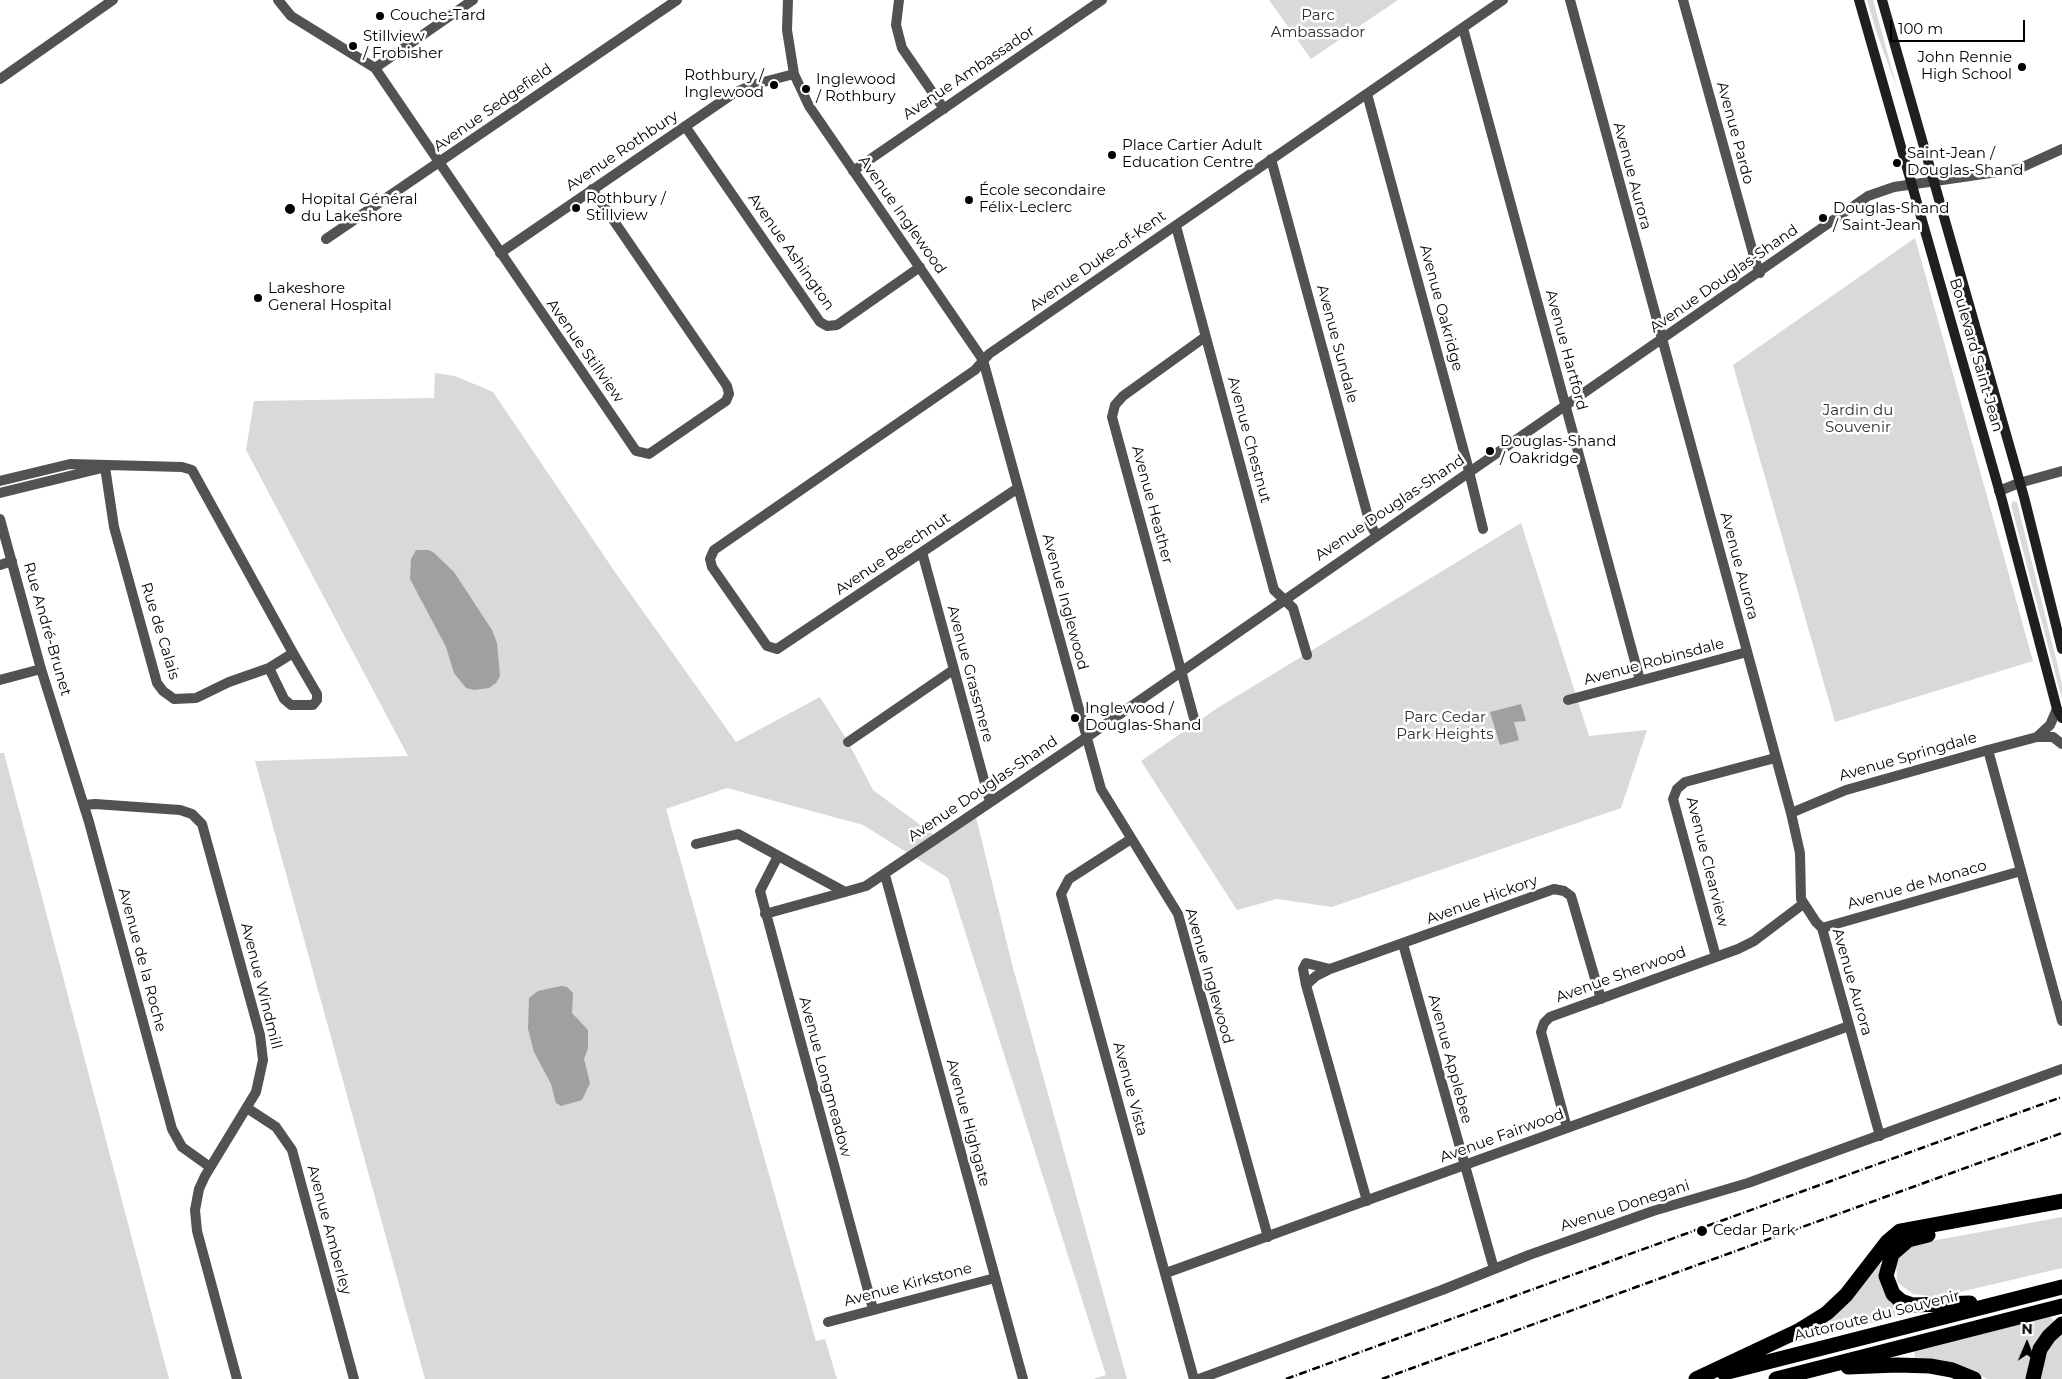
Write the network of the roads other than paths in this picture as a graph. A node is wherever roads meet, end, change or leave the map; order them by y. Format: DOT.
graph roads {
  1 [pos="92,0"];
  2 [pos="113,0"];
  3 [pos="278,0"];
  4 [pos="474,0"];
  5 [pos="677,0"];
  6 [pos="788,0"];
  7 [pos="899,0"];
  8 [pos="1102,0"];
  9 [pos="1503,0"];
  10 [pos="1570,0"];
  11 [pos="1683,0"];
  12 [pos="1859,0"];
  13 [pos="1882,0"];
  14 [pos="99,10"];
  15 [pos="1463,28"];
  16 [pos="375,68"];
  17 [pos="794,74"];
  18 [pos="0,79"];
  19 [pos="1367,94"];
  20 [pos="944,109"];
  21 [pos="686,126"];
  22 [pos="2062,142"];
  23 [pos="2062,149"];
  24 [pos="2049,154"];
  25 [pos="1271,159"];
  26 [pos="438,164"];
  27 [pos="853,171"];
  28 [pos="1934,182"];
  29 [pos="1912,185"];
  30 [pos="592,189"];
  31 [pos="1176,226"];
  32 [pos="326,239"];
  33 [pos="500,253"];
  34 [pos="920,268"];
  35 [pos="1760,273"];
  36 [pos="1205,337"];
  37 [pos="1661,341"];
  38 [pos="983,360"];
  39 [pos="1566,407"];
  40 [pos="105,467"];
  41 [pos="2062,471"];
  42 [pos="1469,473"];
  43 [pos="0,481"];
  44 [pos="2019,482"];
  45 [pos="1018,488"];
  46 [pos="1999,491"];
  47 [pos="0,493"];
  48 [pos="0,519"];
  49 [pos="1483,529"];
  50 [pos="1377,536"];
  51 [pos="922,552"];
  52 [pos="12,561"];
  53 [pos="0,565"];
  54 [pos="1284,600"];
  55 [pos="2060,632"];
  56 [pos="785,646"];
  57 [pos="2062,649"];
  58 [pos="1747,652"];
  59 [pos="293,653"];
  60 [pos="1306,655"];
  61 [pos="41,668"];
  62 [pos="268,668"];
  63 [pos="1182,669"];
  64 [pos="953,670"];
  65 [pos="0,680"];
  66 [pos="1640,680"];
  67 [pos="1568,700"];
  68 [pos="2059,714"];
  69 [pos="1195,722"];
  70 [pos="1087,737"];
  71 [pos="2036,737"];
  72 [pos="848,742"];
  73 [pos="2062,744"];
  74 [pos="65,746"];
  75 [pos="1988,750"];
  76 [pos="1775,758"];
  77 [pos="990,802"];
  78 [pos="84,805"];
  79 [pos="1791,813"];
  80 [pos="1131,839"];
  81 [pos="696,844"];
  82 [pos="778,856"];
  83 [pos="2021,871"];
  84 [pos="885,875"];
  85 [pos="845,892"];
  86 [pos="1803,904"];
  87 [pos="766,914"];
  88 [pos="1822,928"];
  89 [pos="1403,944"];
  90 [pos="1716,957"];
  91 [pos="1330,969"];
  92 [pos="1306,985"];
  93 [pos="1600,999"];
  94 [pos="2062,1021"];
  95 [pos="1849,1026"];
  96 [pos="2062,1069"];
  97 [pos="247,1108"];
  98 [pos="1567,1128"];
  99 [pos="1880,1136"];
  100 [pos="210,1166"];
  101 [pos="1464,1166"];
  102 [pos="1366,1201"];
  103 [pos="2062,1201"];
  104 [pos="2062,1211"];
  105 [pos="1268,1237"];
  106 [pos="1494,1269"];
  107 [pos="1166,1273"];
  108 [pos="995,1278"];
  109 [pos="2062,1287"];
  110 [pos="2009,1300"];
  111 [pos="2062,1306"];
  112 [pos="873,1309"];
  113 [pos="828,1322"];
  114 [pos="2062,1324"];
  115 [pos="1813,1370"];
  116 [pos="236,1379"];
  117 [pos="354,1379"];
  118 [pos="1023,1379"];
  119 [pos="1194,1379"];
  120 [pos="1200,1379"];
  121 [pos="1696,1379"];
  122 [pos="1701,1379"];
  123 [pos="1776,1379"];
  124 [pos="1974,1379"];
  125 [pos="2033,1379"];
  1 -- 14 [label="street"];
  2 -- 14 [label="street"];
  3 -- 16 [label="street, Avenue Stillview"];
  4 -- 16 [label="street"];
  5 -- 26 [label="street, Avenue Sedgefield"];
  6 -- 17 [label="street, Avenue Inglewood"];
  7 -- 20 [label="street"];
  8 -- 20 [label="street, Avenue Ambassador"];
  9 -- 15 [label="street, Avenue Duke-of-Kent"];
  10 -- 37 [label="street, Avenue Aurora"];
  11 -- 35 [label="street, Avenue Pardo"];
  12 -- 29 [label="main road, Boulevard Saint-Jean"];
  13 -- 28 [label="main road, Boulevard Saint-Jean"];
  14 -- 18 [label="street"];
  15 -- 19 [label="street, Avenue Duke-of-Kent"];
  15 -- 39 [label="street, Avenue Hartford"];
  16 -- 26 [label="street, Avenue Stillview"];
  17 -- 21 [label="street, Avenue Rothbury"];
  17 -- 27 [label="street, Avenue Inglewood"];
  19 -- 25 [label="street, Avenue Duke-of-Kent"];
  19 -- 42 [label="street, Avenue Oakridge"];
  20 -- 27 [label="street, Avenue Ambassador"];
  21 -- 30 [label="street, Avenue Rothbury"];
  21 -- 34 [label="street, Avenue Ashington"];
  22 -- 24 [label="street, Avenue Douglas-Shand"];
  23 -- 24 [label="street, Avenue Douglas-Shand"];
  24 -- 28 [label="street, Avenue Douglas-Shand"];
  25 -- 31 [label="street, Avenue Duke-of-Kent"];
  25 -- 50 [label="street, Avenue Sundale"];
  26 -- 32 [label="street, Avenue Sedgefield"];
  26 -- 33 [label="street, Avenue Stillview"];
  27 -- 34 [label="street, Avenue Inglewood"];
  28 -- 29 [label="street, Avenue Douglas-Shand"];
  28 -- 44 [label="main road, Boulevard Saint-Jean"];
  29 -- 35 [label="street, Avenue Douglas-Shand"];
  29 -- 46 [label="main road, Boulevard Saint-Jean"];
  30 -- 33 [label="street, Avenue Rothbury"];
  30 -- 33 [label="street, Avenue Stillview"];
  31 -- 36 [label="street, Avenue Chestnut"];
  31 -- 38 [label="street, Avenue Duke-of-Kent"];
  34 -- 38 [label="street, Avenue Inglewood"];
  35 -- 37 [label="street, Avenue Douglas-Shand"];
  36 -- 54 [label="street, Avenue Chestnut"];
  36 -- 63 [label="street, Avenue Heather"];
  37 -- 39 [label="street, Avenue Douglas-Shand"];
  37 -- 58 [label="street, Avenue Aurora"];
  38 -- 45 [label="street, Avenue Inglewood"];
  38 -- 56 [label="street, Avenue Duke-of-Kent"];
  39 -- 42 [label="street, Avenue Douglas-Shand"];
  39 -- 66 [label="street, Avenue Hartford"];
  40 -- 43 [label="street"];
  40 -- 47 [label="street"];
  40 -- 59 [label="street"];
  40 -- 62 [label="street, Rue de Calais"];
  41 -- 44 [label="street"];
  42 -- 49 [label="street, Avenue Oakridge"];
  42 -- 50 [label="street, Avenue Douglas-Shand"];
  44 -- 46 [label="street"];
  44 -- 55 [label="main road, Boulevard Saint-Jean"];
  45 -- 51 [label="street, Avenue Beechnut"];
  45 -- 70 [label="street, Avenue Inglewood"];
  46 -- 68 [label="main road, Boulevard Saint-Jean"];
  48 -- 52 [label="street, Rue André-Brunet"];
  50 -- 54 [label="street, Avenue Douglas-Shand"];
  51 -- 56 [label="street, Avenue Beechnut"];
  51 -- 64 [label="street, Avenue Grassmere"];
  52 -- 53 [label="street"];
  52 -- 61 [label="street, Rue André-Brunet"];
  54 -- 60 [label="street, Avenue Chestnut"];
  54 -- 63 [label="street, Avenue Douglas-Shand"];
  55 -- 57 [label="main road, Boulevard Saint-Jean"];
  58 -- 66 [label="street, Avenue Robinsdale"];
  58 -- 76 [label="street, Avenue Aurora"];
  59 -- 62 [label="street, Rue de Calais"];
  59 -- 62 [label="street"];
  61 -- 65 [label="street"];
  61 -- 74 [label="street, Rue André-Brunet"];
  63 -- 69 [label="street, Avenue Heather"];
  63 -- 70 [label="street, Avenue Douglas-Shand"];
  64 -- 72 [label="street"];
  64 -- 77 [label="street, Avenue Grassmere"];
  66 -- 67 [label="street, Avenue Robinsdale"];
  68 -- 71 [label="street"];
  70 -- 77 [label="street, Avenue Douglas-Shand"];
  70 -- 80 [label="street, Avenue Inglewood"];
  71 -- 73 [label="street"];
  71 -- 75 [label="street, Avenue Springdale"];
  74 -- 78 [label="street, Avenue de la Roche"];
  75 -- 79 [label="street, Avenue Springdale"];
  75 -- 83 [label="street"];
  76 -- 79 [label="street, Avenue Aurora"];
  76 -- 90 [label="street, Avenue Clearview"];
  77 -- 84 [label="street, Avenue Douglas-Shand"];
  78 -- 97 [label="street, Avenue Windmill"];
  78 -- 100 [label="street, Avenue de la Roche"];
  79 -- 86 [label="street, Avenue Aurora"];
  80 -- 105 [label="street, Avenue Inglewood"];
  80 -- 107 [label="street, Avenue Vista"];
  81 -- 82 [label="street"];
  82 -- 85 [label="street"];
  82 -- 87 [label="street, Avenue Longmeadow"];
  83 -- 88 [label="street, Avenue de Monaco"];
  83 -- 94 [label="street"];
  84 -- 85 [label="street, Avenue Douglas-Shand"];
  84 -- 108 [label="street, Avenue Highgate"];
  85 -- 87 [label="street, Avenue Douglas-Shand"];
  86 -- 88 [label="street, Avenue Aurora"];
  86 -- 90 [label="street, Avenue Sherwood"];
  87 -- 112 [label="street, Avenue Longmeadow"];
  88 -- 95 [label="street, Avenue Aurora"];
  89 -- 91 [label="street, Avenue Hickory"];
  89 -- 93 [label="street, Avenue Hickory"];
  89 -- 101 [label="street, Avenue Applebee"];
  90 -- 93 [label="street, Avenue Sherwood"];
  91 -- 92 [label="street, Avenue Hickory"];
  91 -- 92 [label="street"];
  92 -- 102 [label="street"];
  93 -- 98 [label="street, Avenue Sherwood"];
  95 -- 98 [label="street, Avenue Fairwood"];
  95 -- 99 [label="street, Avenue Aurora"];
  96 -- 99 [label="street, Avenue Donegani"];
  97 -- 100 [label="street, Avenue Windmill"];
  97 -- 117 [label="street, Avenue Amberley"];
  98 -- 101 [label="street, Avenue Fairwood"];
  99 -- 106 [label="street, Avenue Donegani"];
  100 -- 116 [label="street, Avenue Windmill"];
  101 -- 102 [label="street, Avenue Fairwood"];
  101 -- 106 [label="street, Avenue Applebee"];
  102 -- 105 [label="street, Avenue Fairwood"];
  103 -- 121 [label="highway"];
  104 -- 110 [label="highway"];
  105 -- 107 [label="street, Avenue Fairwood"];
  106 -- 120 [label="street, Avenue Donegani"];
  107 -- 119 [label="street, Avenue Vista"];
  108 -- 112 [label="street, Avenue Kirkstone"];
  108 -- 118 [label="street, Avenue Highgate"];
  109 -- 110 [label="highway, Autoroute du Souvenir"];
  110 -- 122 [label="highway, Autoroute du Souvenir"];
  111 -- 115 [label="highway"];
  112 -- 113 [label="street, Avenue Kirkstone"];
  114 -- 125 [label="highway"];
  115 -- 123 [label="highway"];
  115 -- 124 [label="highway"];
}
